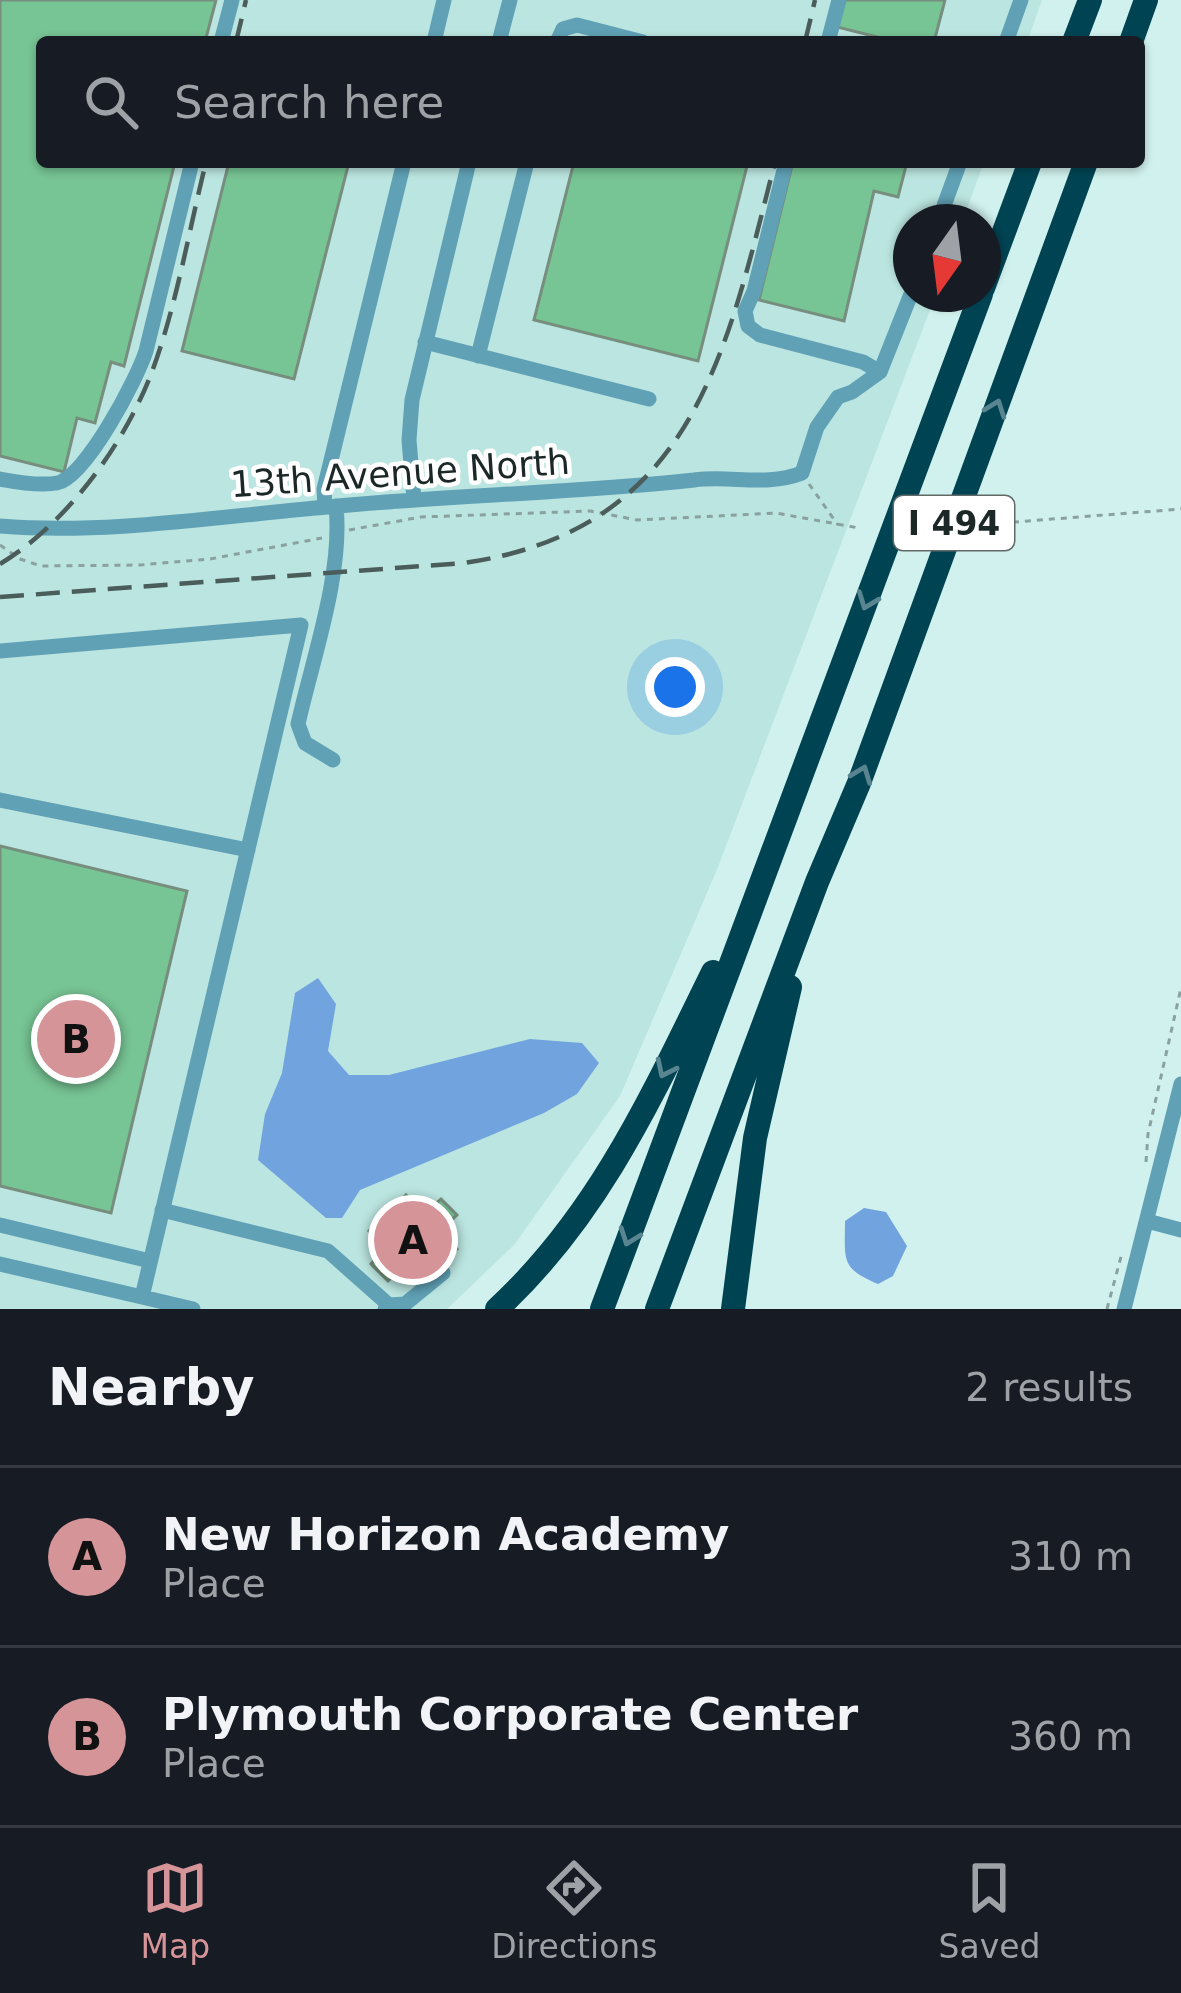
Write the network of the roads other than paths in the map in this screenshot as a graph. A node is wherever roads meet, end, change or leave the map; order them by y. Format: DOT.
graph roads {
  1 [pos="232,0"];
  2 [pos="444,0"];
  3 [pos="509,0"];
  4 [pos="839,0"];
  5 [pos="1021,0"];
  6 [pos="1090,0"];
  7 [pos="1146,0"];
  8 [pos="223,36"];
  9 [pos="435,36"];
  10 [pos="500,36"];
  11 [pos="560,36"];
  12 [pos="618,36"];
  13 [pos="830,36"];
  14 [pos="1008,36"];
  15 [pos="1076,36"];
  16 [pos="1132,36"];
  17 [pos="191,168"];
  18 [pos="403,168"];
  19 [pos="468,168"];
  20 [pos="525,168"];
  21 [pos="785,168"];
  22 [pos="958,168"];
  23 [pos="1028,168"];
  24 [pos="1085,168"];
  25 [pos="945,204"];
  26 [pos="1001,240"];
  27 [pos="904,312"];
  28 [pos="974,312"];
  29 [pos="425,342"];
  30 [pos="478,356"];
  31 [pos="880,372"];
  32 [pos="649,399"];
  33 [pos="0,479"];
  34 [pos="414,500"];
  35 [pos="330,506"];
  36 [pos="0,526"];
  37 [pos="0,651"];
  38 [pos="333,760"];
  39 [pos="0,800"];
  40 [pos="248,850"];
  41 [pos="772,851"];
  42 [pos="798,933"];
  43 [pos="1181,1084"];
  44 [pos="162,1210"];
  45 [pos="1147,1221"];
  46 [pos="0,1226"];
  47 [pos="1181,1229"];
  48 [pos="150,1261"];
  49 [pos="0,1264"];
  50 [pos="442,1273"];
  51 [pos="142,1298"];
  52 [pos="387,1307"];
  53 [pos="193,1309"];
  54 [pos="496,1309"];
  55 [pos="602,1309"];
  56 [pos="657,1309"];
  57 [pos="733,1309"];
  58 [pos="1124,1309"];
  1 -- 8 [label="street"];
  2 -- 9 [label="street"];
  3 -- 10 [label="street"];
  4 -- 13 [label="street"];
  5 -- 14 [label="street"];
  6 -- 15 [label="highway"];
  7 -- 16 [label="highway"];
  11 -- 12 [label="street"];
  17 -- 33 [label="street"];
  18 -- 35 [label="street"];
  19 -- 29 [label="street"];
  20 -- 30 [label="street"];
  21 -- 31 [label="street"];
  22 -- 25 [label="street"];
  23 -- 26 [label="highway, I 494"];
  42 -- 24 [label="highway, I 494, one-way"];
  27 -- 31 [label="street"];
  28 -- 41 [label="highway, I 494, one-way"];
  29 -- 30 [label="street"];
  29 -- 34 [label="street"];
  30 -- 32 [label="street"];
  31 -- 34 [label="street, 13th Avenue North"];
  34 -- 35 [label="street, 13th Avenue North"];
  35 -- 36 [label="street, 13th Avenue North"];
  35 -- 38 [label="street"];
  37 -- 40 [label="street"];
  39 -- 40 [label="street"];
  40 -- 44 [label="street"];
  41 -- 54 [label="highway, one-way"];
  41 -- 55 [label="highway, I 494, one-way"];
  42 -- 56 [label="highway, I 494"];
  42 -- 57 [label="highway"];
  43 -- 45 [label="street"];
  44 -- 48 [label="street"];
  44 -- 52 [label="street"];
  45 -- 47 [label="street"];
  45 -- 58 [label="street"];
  46 -- 48 [label="street"];
  48 -- 51 [label="street"];
  49 -- 51 [label="street"];
  50 -- 52 [label="street"];
  51 -- 53 [label="street"];
}
